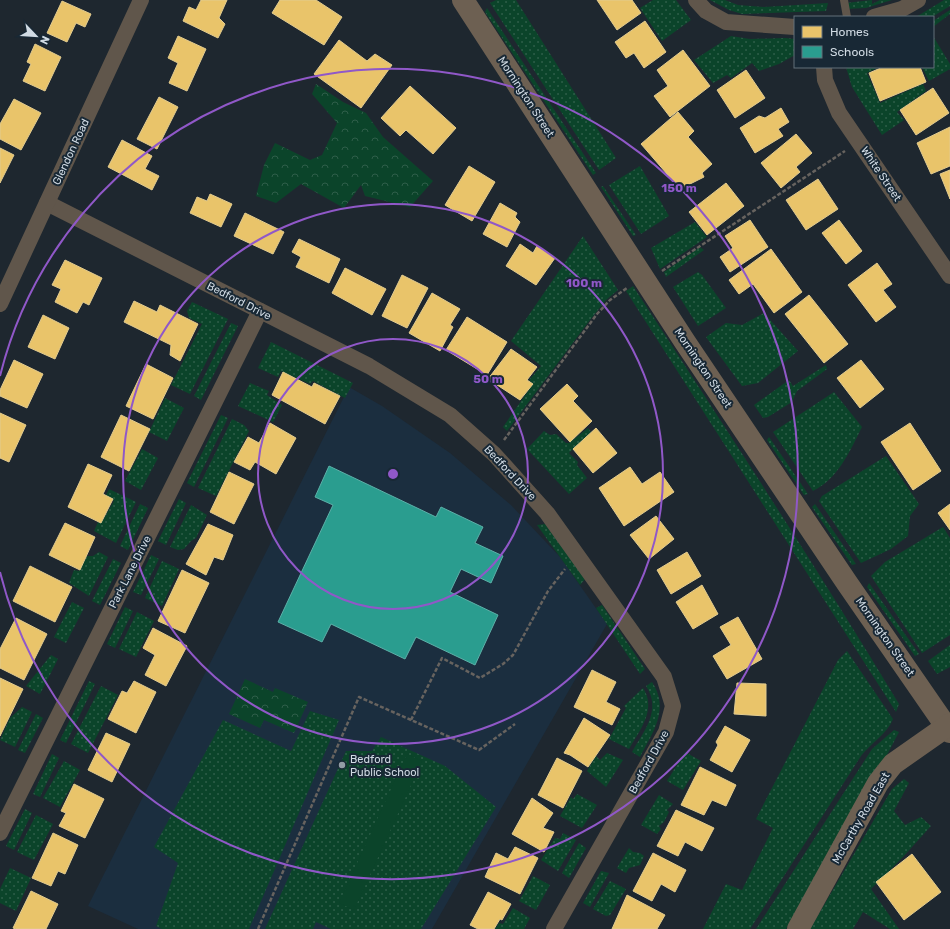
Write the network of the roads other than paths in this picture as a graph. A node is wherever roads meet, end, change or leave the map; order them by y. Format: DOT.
graph roads {
  1 [pos="141,0"];
  2 [pos="463,0"];
  3 [pos="696,0"];
  4 [pos="844,0"];
  5 [pos="918,0"];
  6 [pos="847,16"];
  7 [pos="878,16"];
  8 [pos="794,27"];
  9 [pos="824,68"];
  10 [pos="47,203"];
  11 [pos="950,276"];
  12 [pos="0,304"];
  13 [pos="260,311"];
  14 [pos="949,727"];
  15 [pos="0,833"];
  16 [pos="554,929"];
  17 [pos="798,929"];
  1 -- 10 [label="street, Glendon Road"];
  2 -- 14 [label="main road, Mornington Street"];
  3 -- 8 [label="street"];
  4 -- 6 [label="lane"];
  5 -- 7 [label="street"];
  9 -- 11 [label="street, White Street"];
  10 -- 12 [label="street, Glendon Road"];
  10 -- 13 [label="street, Bedford Drive"];
  13 -- 15 [label="street, Park Lane Drive"];
  13 -- 16 [label="street, Bedford Drive"];
  14 -- 17 [label="main road, McCarthy Road East"];
}
